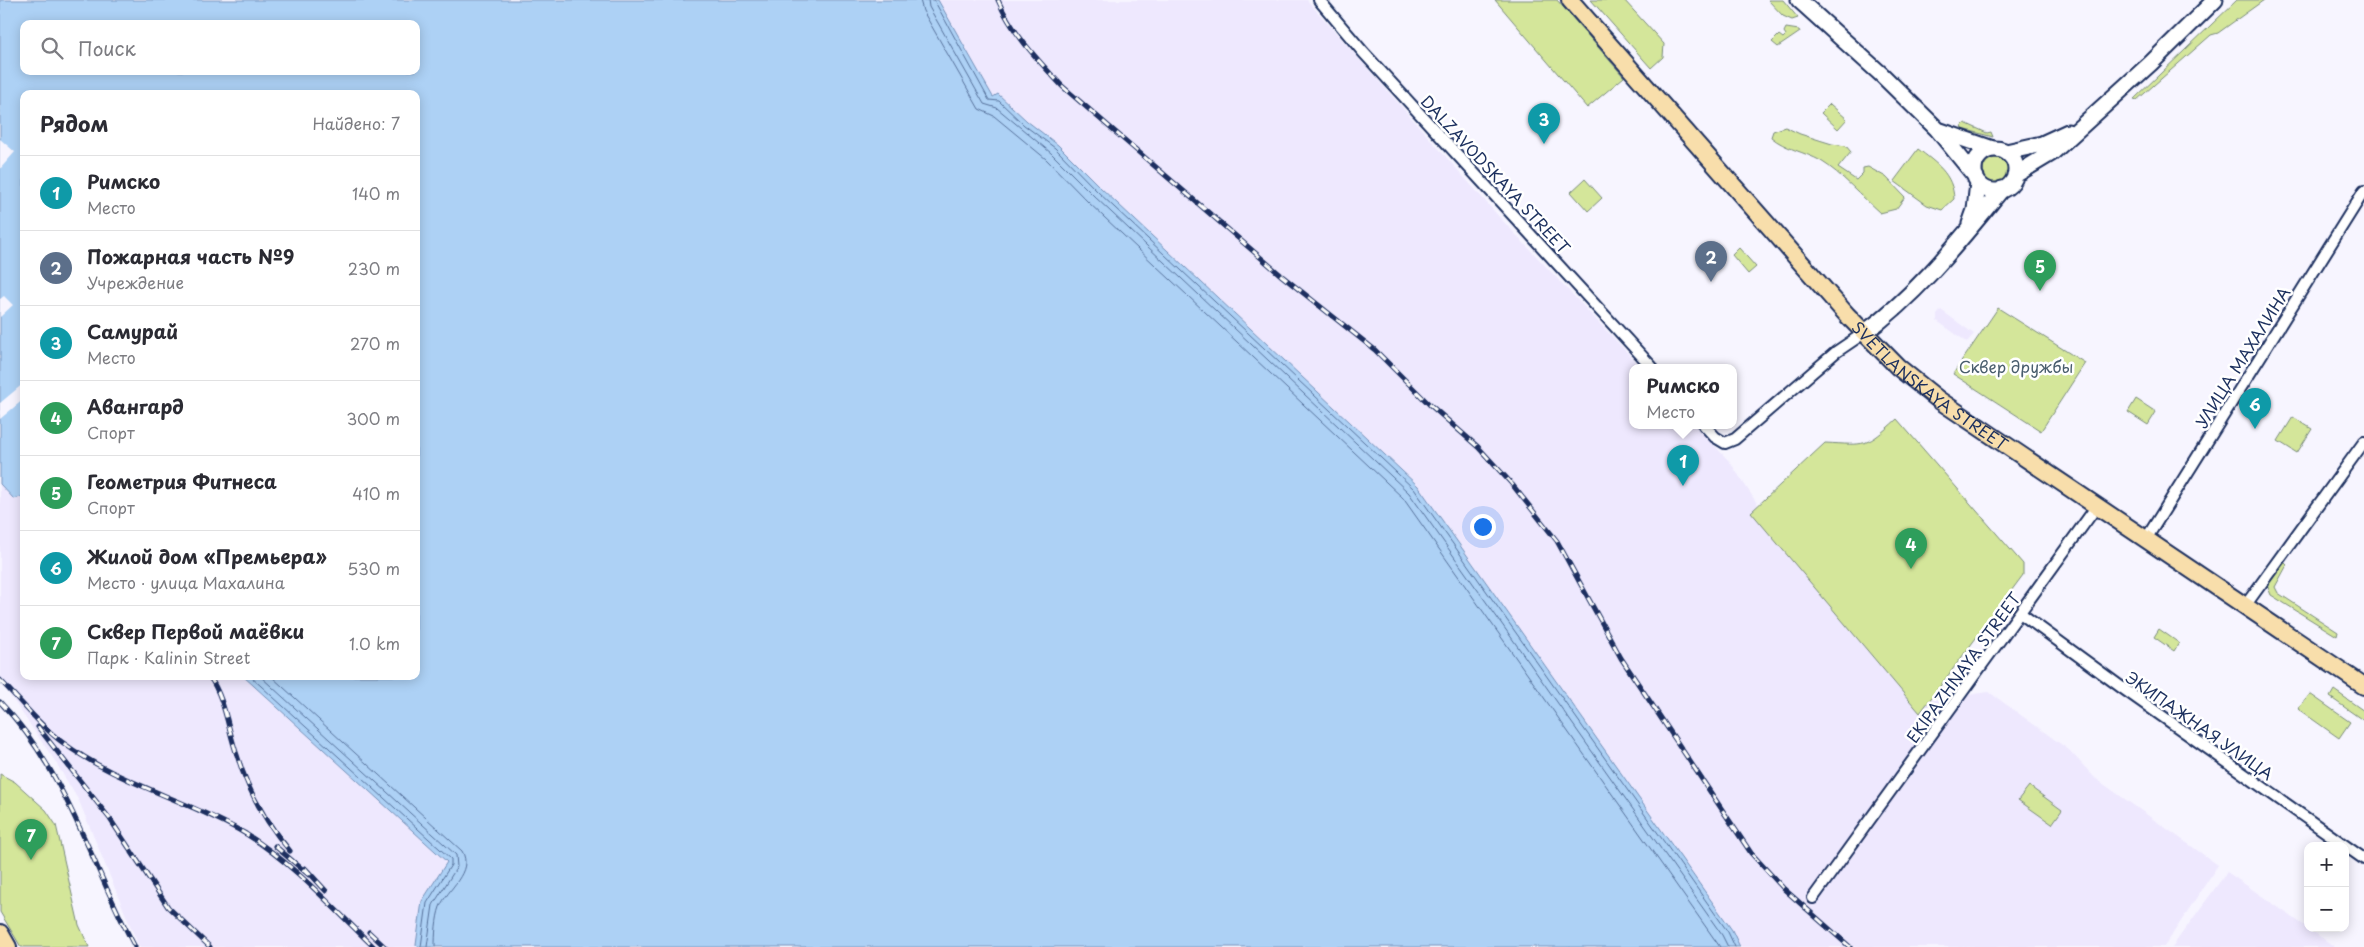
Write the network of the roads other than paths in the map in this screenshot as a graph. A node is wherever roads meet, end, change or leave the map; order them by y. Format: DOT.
graph roads {
  1 [pos="1319,0"];
  2 [pos="1570,0"];
  3 [pos="1799,0"];
  4 [pos="2215,0"];
  5 [pos="2079,128"];
  6 [pos="1937,129"];
  7 [pos="1999,150"];
  8 [pos="2015,175"];
  9 [pos="1977,179"];
  10 [pos="2002,189"];
  11 [pos="2364,191"];
  12 [pos="1967,232"];
  13 [pos="1864,333"];
  14 [pos="1649,364"];
  15 [pos="1708,429"];
  16 [pos="2364,442"];
  17 [pos="2097,506"];
  18 [pos="2146,539"];
  19 [pos="2245,606"];
  20 [pos="2020,613"];
  21 [pos="2364,686"];
  22 [pos="2364,859"];
  23 [pos="1813,898"];
  24 [pos="0,934"];
  25 [pos="8,947"];
  1 -- 14 [label="street, DALZAVODSKAYA STREET"];
  2 -- 13 [label="main road, SVETLANSKAYA STREET"];
  3 -- 6 [label="main road"];
  4 -- 5 [label="main road"];
  5 -- 7 [label="main road"];
  5 -- 8 [label="main road"];
  6 -- 7 [label="main road"];
  6 -- 9 [label="main road"];
  7 -- 8 [label="main road"];
  7 -- 9 [label="main road"];
  8 -- 10 [label="main road"];
  9 -- 10 [label="main road"];
  9 -- 12 [label="main road"];
  10 -- 12 [label="main road"];
  11 -- 18 [label="street, УЛИЦА МАХАЛИНА"];
  12 -- 13 [label="main road"];
  13 -- 15 [label="street"];
  13 -- 17 [label="main road, SVETLANSKAYA STREET"];
  16 -- 19 [label="street"];
  17 -- 18 [label="main road, SVETLANSKAYA STREET"];
  17 -- 20 [label="street, EKIPAZHNAYA STREET"];
  18 -- 19 [label="main road, SVETLANSKAYA STREET"];
  19 -- 21 [label="main road, SVETLANSKAYA STREET"];
  20 -- 22 [label="street, ЭКИПАЖНАЯ УЛИЦА"];
  20 -- 23 [label="street, EKIPAZHNAYA STREET"];
  24 -- 25 [label="main road"];
}
